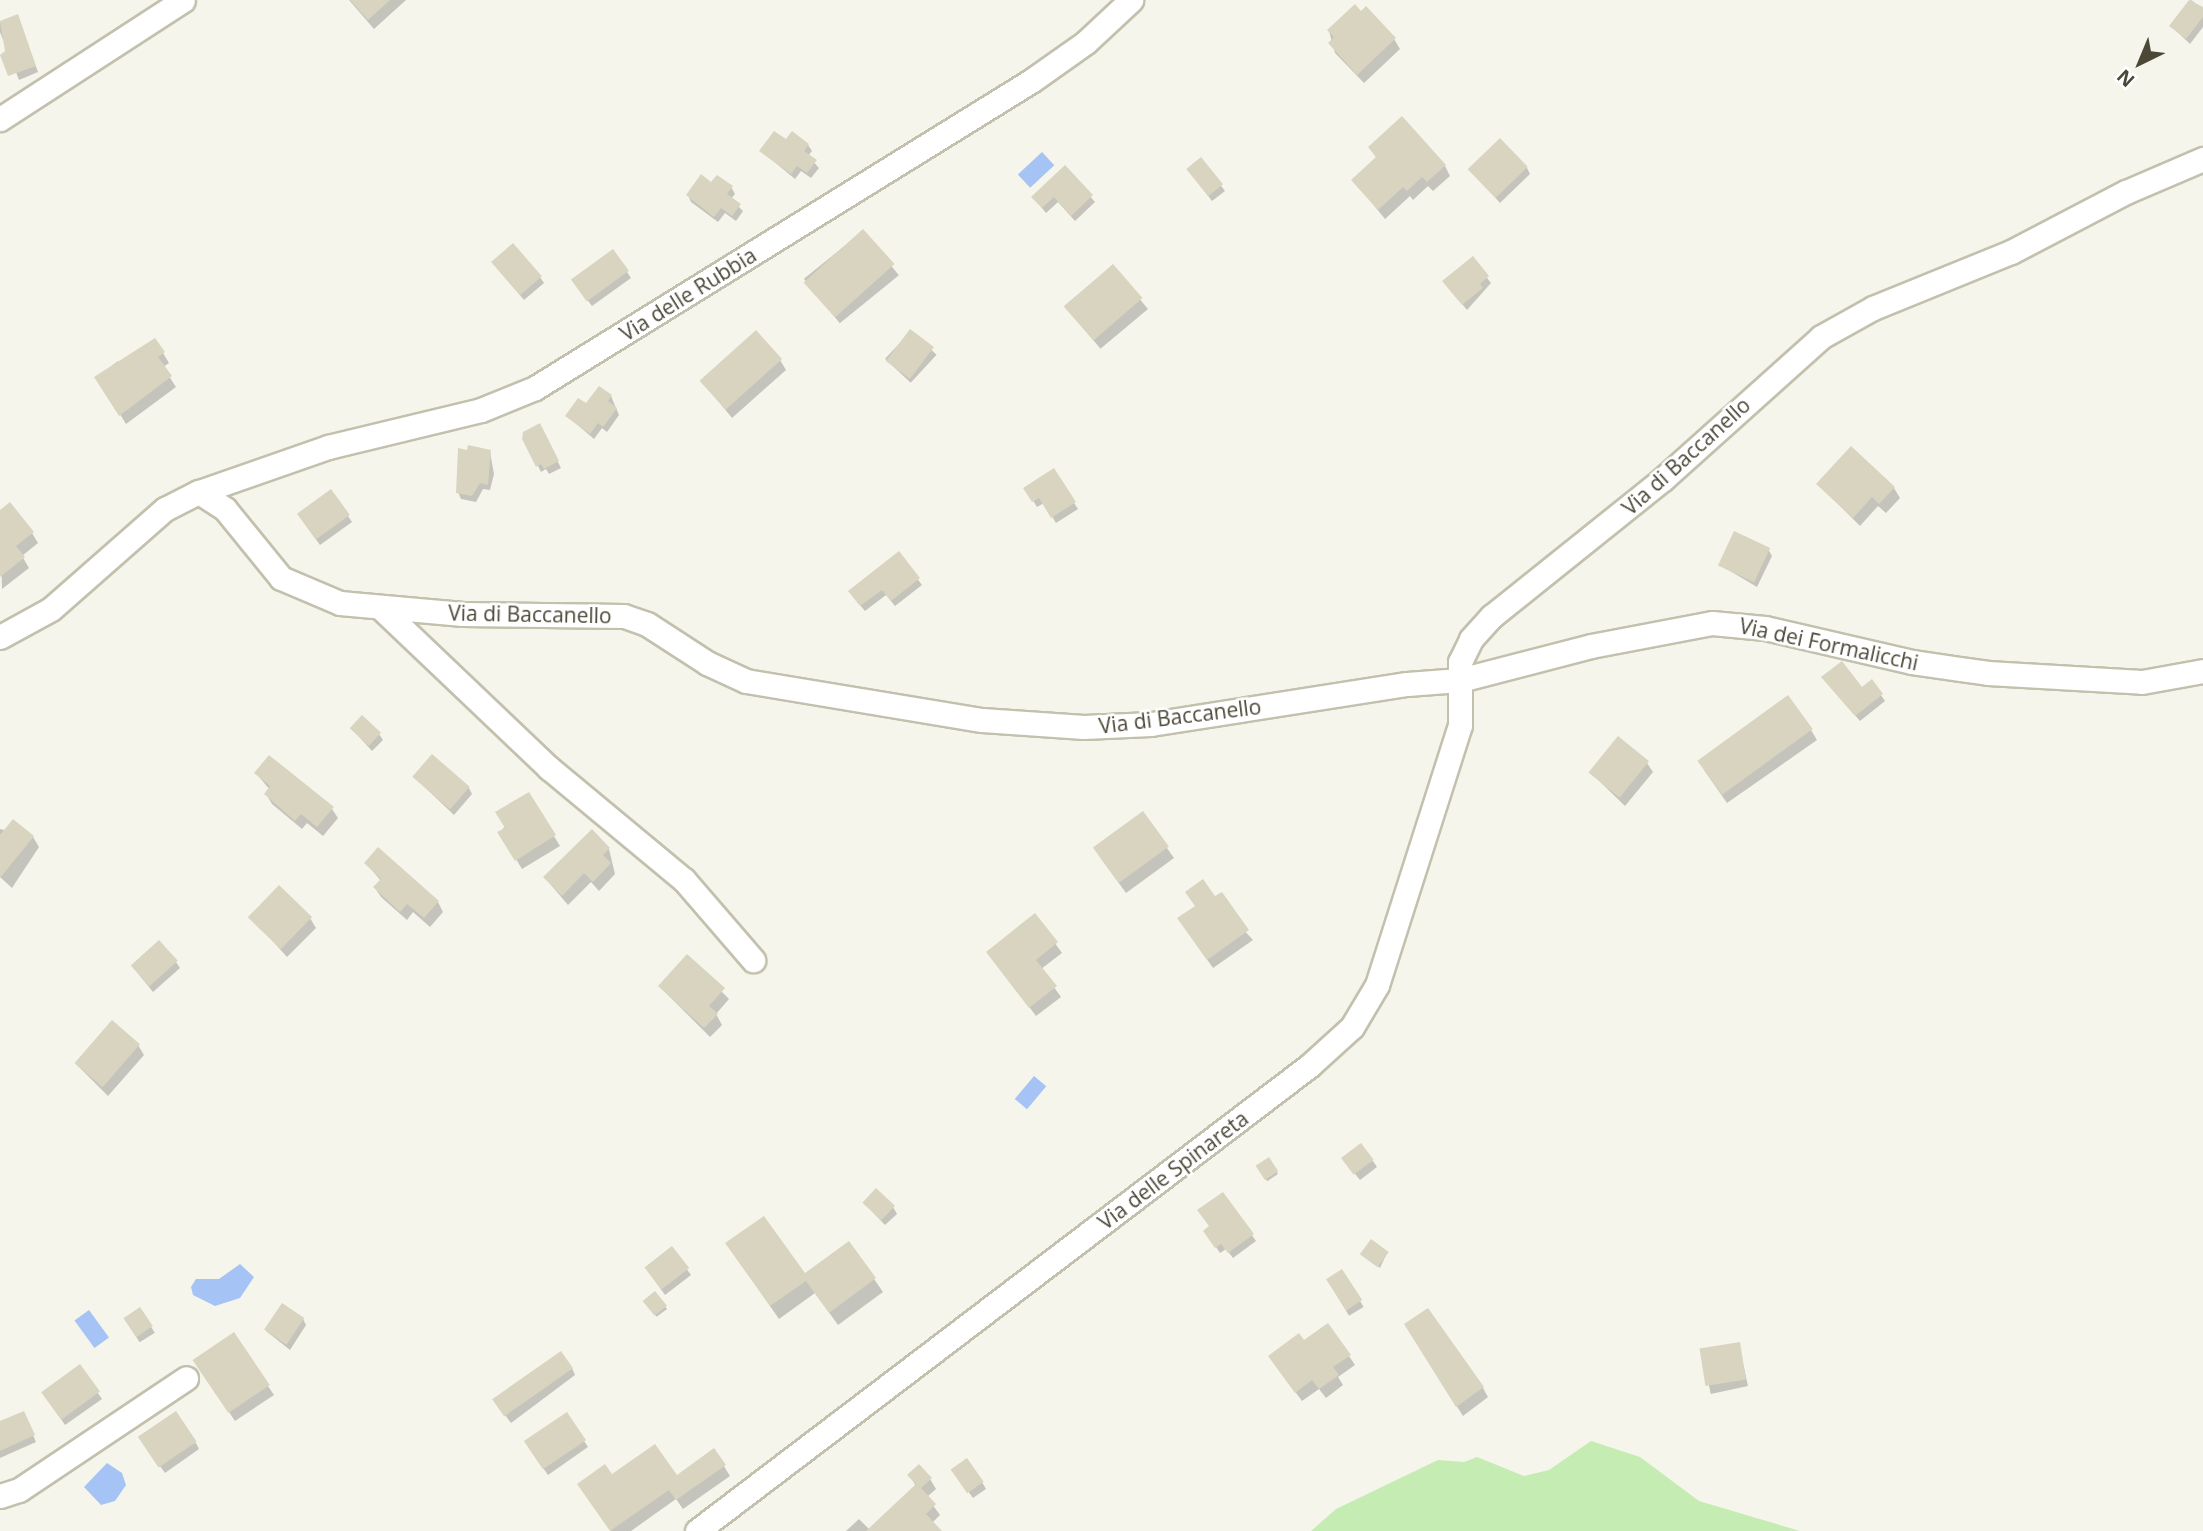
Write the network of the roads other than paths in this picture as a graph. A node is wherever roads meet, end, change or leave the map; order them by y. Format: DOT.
graph roads {
  1 [pos="183,0"];
  2 [pos="1131,0"];
  3 [pos="0,119"];
  4 [pos="2203,159"];
  5 [pos="199,492"];
  6 [pos="382,609"];
  7 [pos="0,637"];
  8 [pos="2203,671"];
  9 [pos="1460,680"];
  10 [pos="753,960"];
  11 [pos="186,1378"];
  12 [pos="0,1496"];
  13 [pos="697,1531"];
  1 -- 3 [label="street"];
  2 -- 5 [label="street, Via delle Rubbia"];
  4 -- 9 [label="street, Via di Baccanello"];
  5 -- 6 [label="street, Via di Baccanello"];
  5 -- 7 [label="street"];
  6 -- 9 [label="street, Via di Baccanello"];
  6 -- 10 [label="street"];
  8 -- 9 [label="street, Via dei Formalicchi"];
  9 -- 13 [label="street, Via delle Spinareta"];
  11 -- 12 [label="street"];
}
